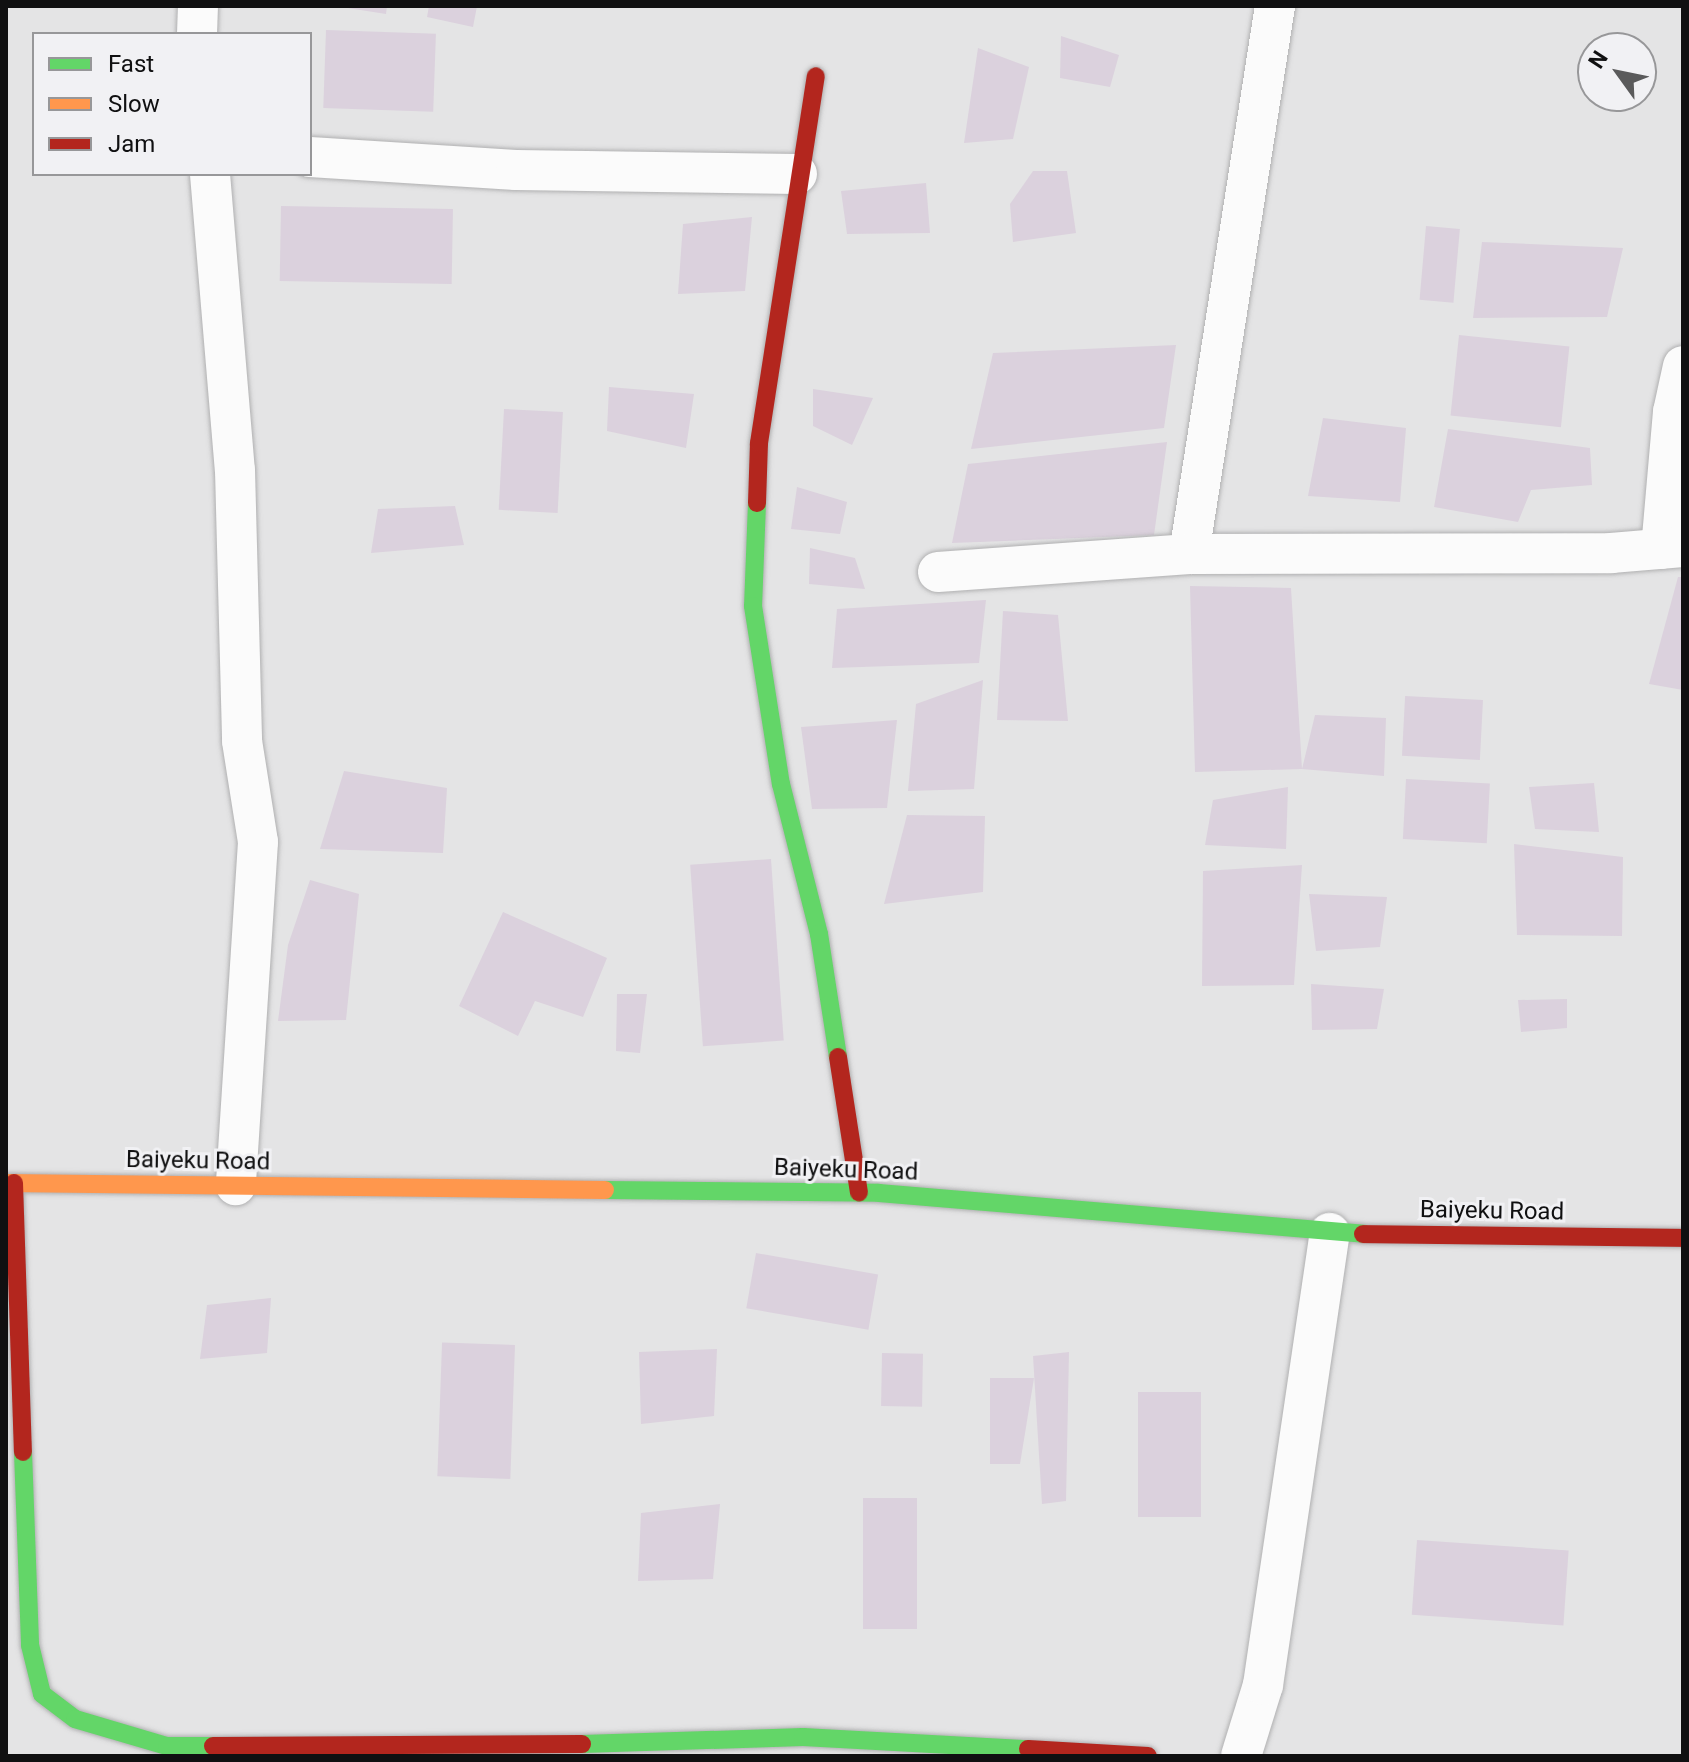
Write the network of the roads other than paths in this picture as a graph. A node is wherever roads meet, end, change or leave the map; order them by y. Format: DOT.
graph roads {
  1 [pos="198,6"];
  2 [pos="1275,6"];
  3 [pos="197,32"];
  4 [pos="816,76"];
  5 [pos="312,157"];
  6 [pos="797,174"];
  7 [pos="210,176"];
  8 [pos="1683,366"];
  9 [pos="1672,548"];
  10 [pos="1189,554"];
  11 [pos="938,572"];
  12 [pos="10,1183"];
  13 [pos="236,1185"];
  14 [pos="859,1192"];
  15 [pos="1330,1233"];
  16 [pos="1683,1238"];
  17 [pos="1148,1756"];
  18 [pos="1241,1756"];
  1 -- 3 [label="street"];
  2 -- 10 [label="street"];
  4 -- 6 [label="street"];
  5 -- 6 [label="street"];
  6 -- 14 [label="street"];
  7 -- 13 [label="street"];
  8 -- 9 [label="street"];
  9 -- 10 [label="street"];
  10 -- 11 [label="street"];
  12 -- 13 [label="street, Baiyeku Road"];
  12 -- 17 [label="street"];
  13 -- 14 [label="street, Baiyeku Road"];
  14 -- 15 [label="street, Baiyeku Road"];
  15 -- 16 [label="street, Baiyeku Road"];
  15 -- 18 [label="street"];
}
